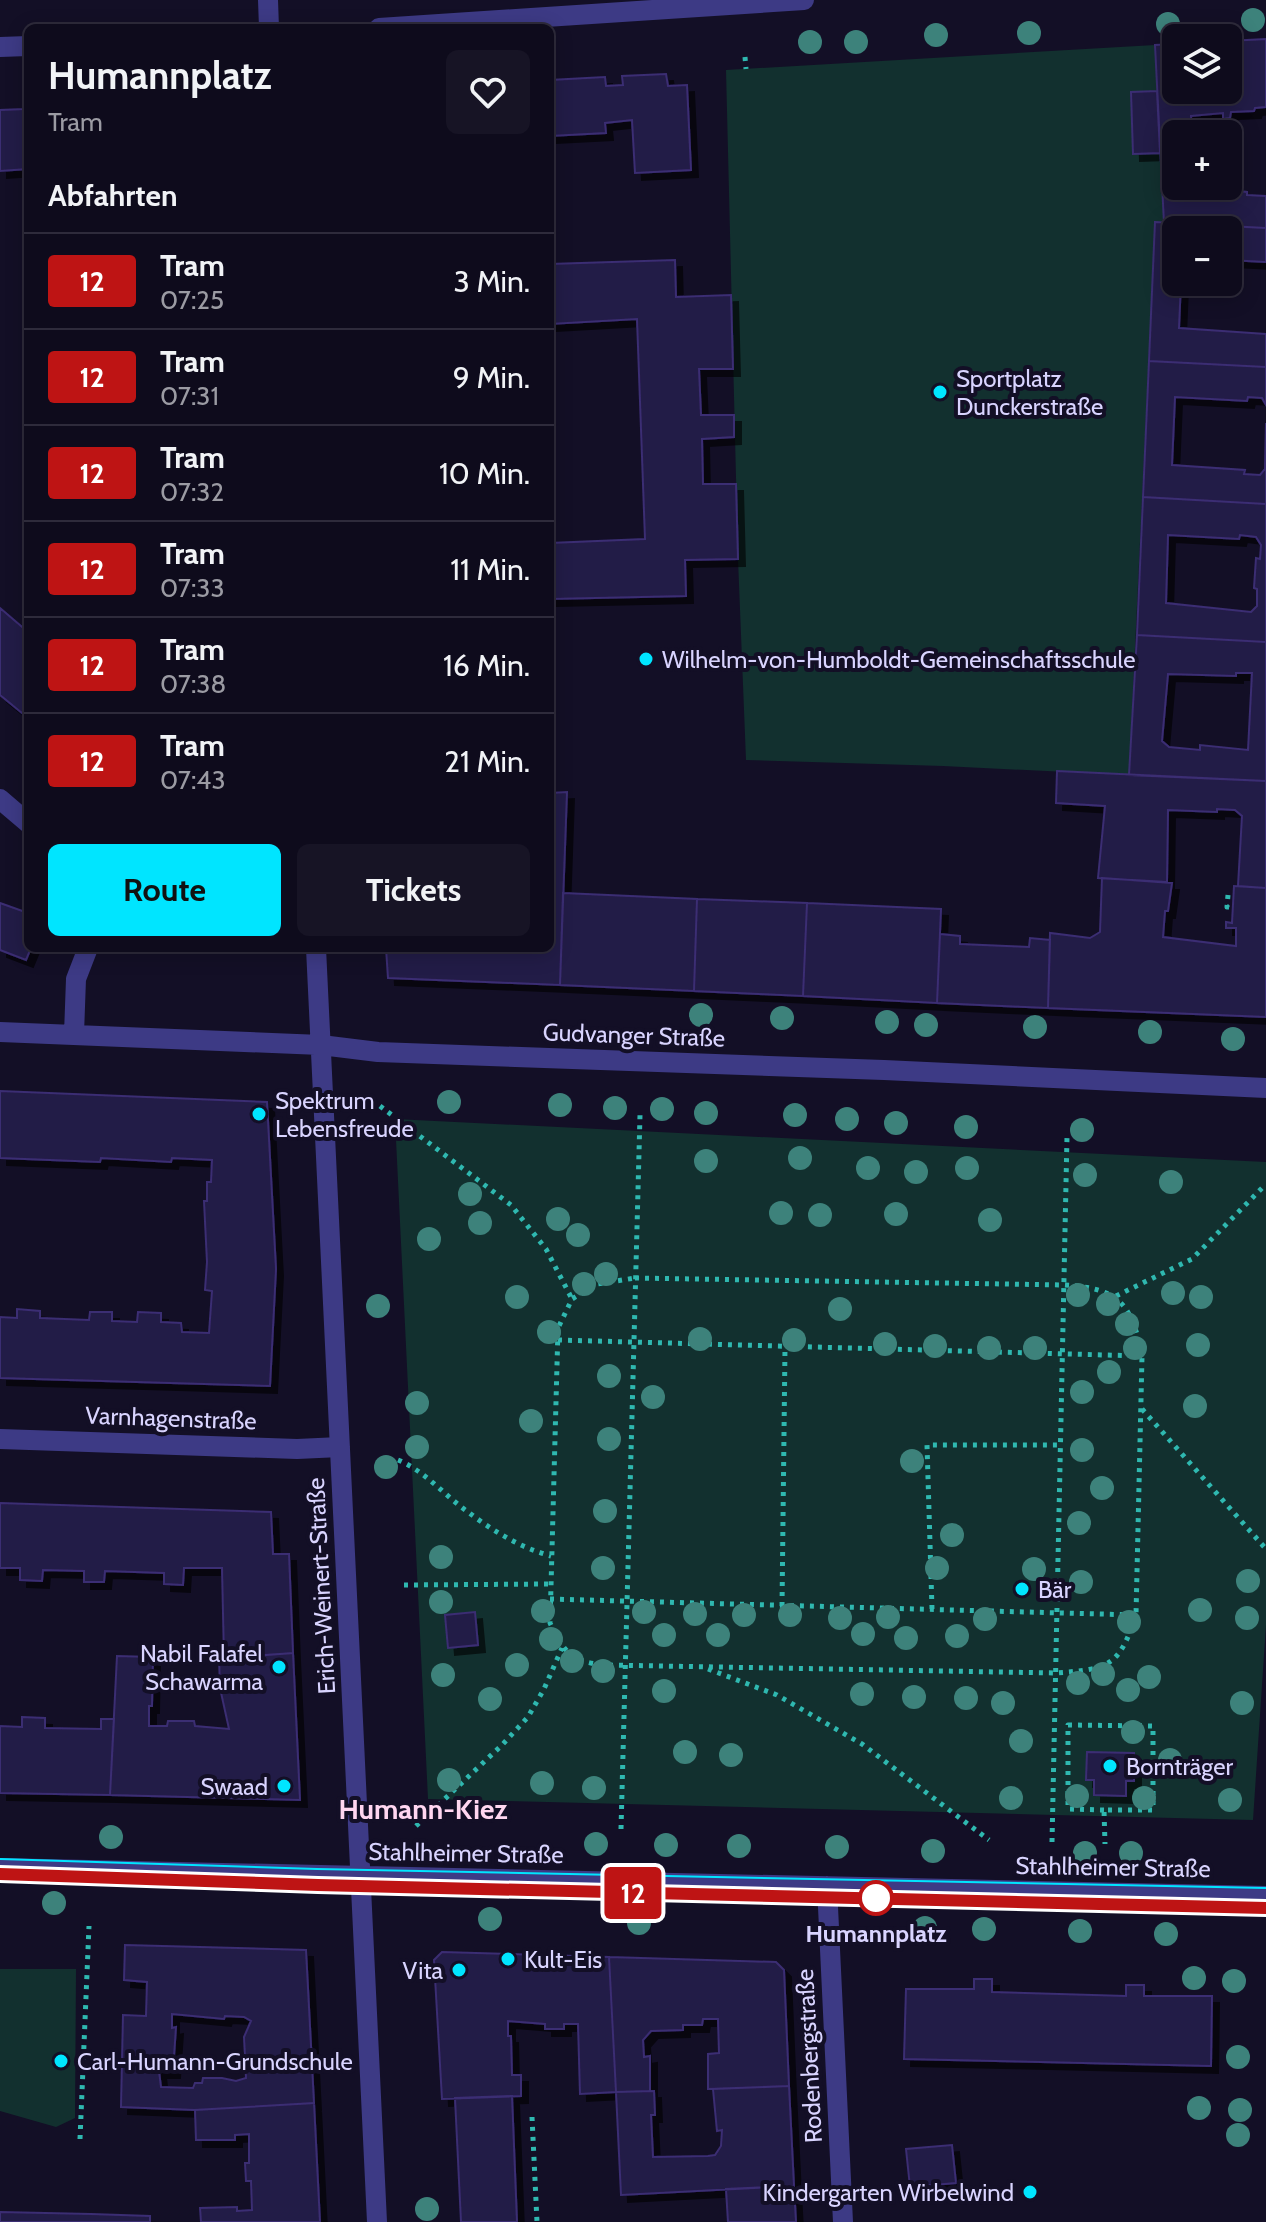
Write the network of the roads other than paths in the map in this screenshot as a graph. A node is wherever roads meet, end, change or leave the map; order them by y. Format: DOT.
graph roads {
  1 [pos="268,0"];
  2 [pos="804,0"];
  3 [pos="269,24"];
  4 [pos="440,24"];
  5 [pos="24,46"];
  6 [pos="0,47"];
  7 [pos="0,799"];
  8 [pos="24,820"];
  9 [pos="86,952"];
  10 [pos="316,952"];
  11 [pos="0,1032"];
  12 [pos="74,1034"];
  13 [pos="321,1045"];
  14 [pos="1266,1088"];
  15 [pos="0,1439"];
  16 [pos="340,1447"];
  17 [pos="0,1868"];
  18 [pos="361,1876"];
  19 [pos="827,1886"];
  20 [pos="1266,1896"];
  21 [pos="377,2222"];
  22 [pos="843,2222"];
  1 -- 3 [label="street"];
  2 -- 4 [label="street"];
  5 -- 6 [label="street"];
  7 -- 8 [label="street"];
  9 -- 12 [label="street"];
  10 -- 13 [label="street, Erich-Weinert-Straße"];
  11 -- 12 [label="street, Gudvanger Straße"];
  12 -- 13 [label="street, Gudvanger Straße"];
  13 -- 14 [label="street, Gudvanger Straße"];
  13 -- 16 [label="street, Erich-Weinert-Straße"];
  15 -- 16 [label="street, Varnhagenstraße"];
  16 -- 18 [label="street, Erich-Weinert-Straße"];
  17 -- 18 [label="street, Stahlheimer Straße"];
  18 -- 19 [label="street, Stahlheimer Straße"];
  18 -- 21 [label="street, Erich-Weinert-Straße"];
  19 -- 20 [label="street, Stahlheimer Straße"];
  19 -- 22 [label="street, Rodenbergstraße"];
}
